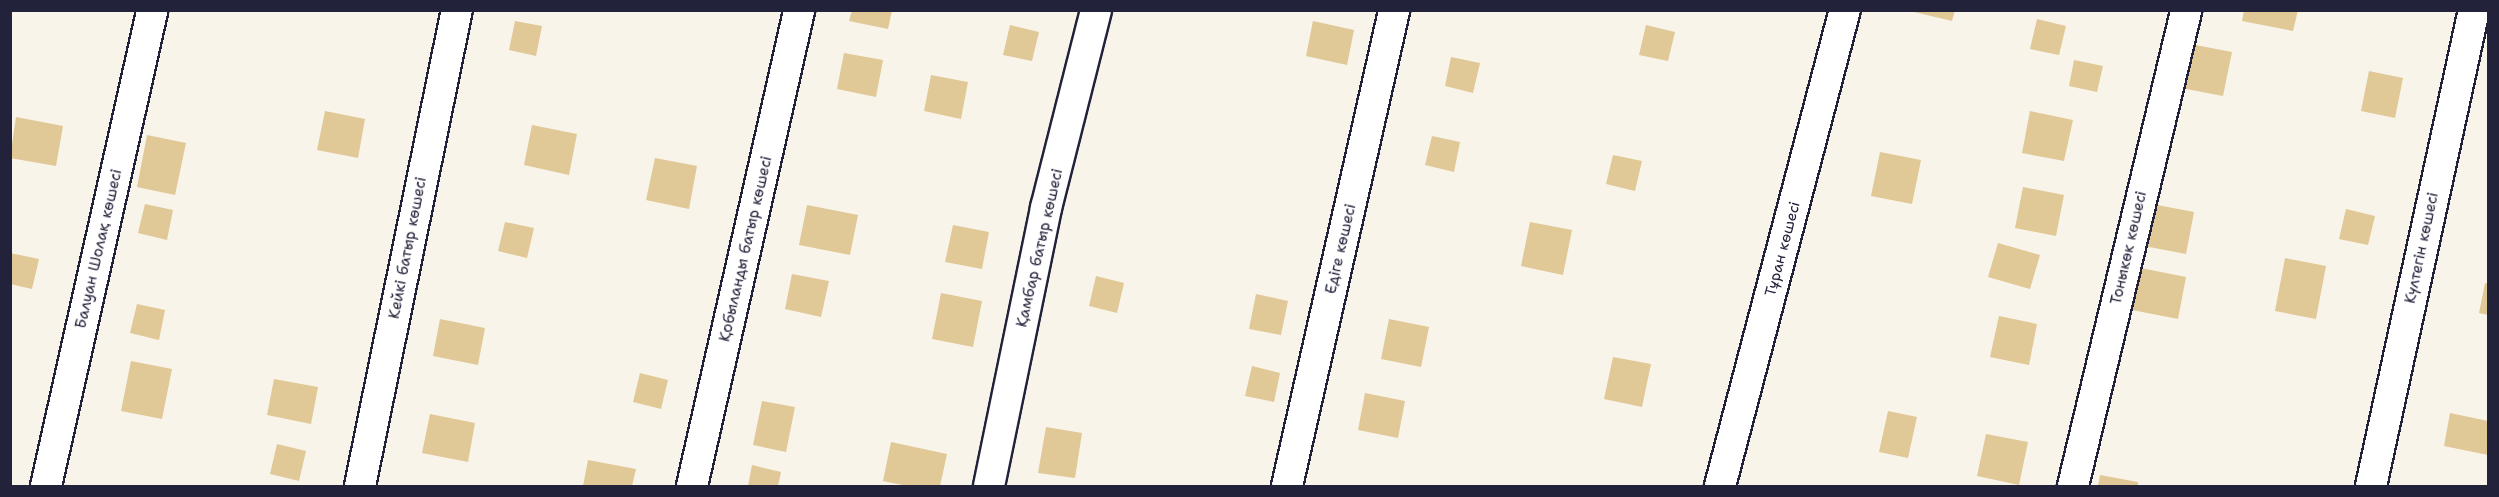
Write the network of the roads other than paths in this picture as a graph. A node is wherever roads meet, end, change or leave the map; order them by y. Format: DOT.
graph roads {
  1 [pos="152,10"];
  2 [pos="457,10"];
  3 [pos="799,10"];
  4 [pos="1096,10"];
  5 [pos="1394,10"];
  6 [pos="1845,10"];
  7 [pos="2186,10"];
  8 [pos="2474,10"];
  9 [pos="46,486"];
  10 [pos="360,486"];
  11 [pos="692,486"];
  12 [pos="989,486"];
  13 [pos="1287,486"];
  14 [pos="1720,486"];
  15 [pos="2073,486"];
  16 [pos="2371,486"];
  1 -- 9 [label="street, Балуан Шолақ көшесі"];
  2 -- 10 [label="street, Кейкі батыр көшесі"];
  3 -- 11 [label="street, Қобыланды батыр көшесі"];
  4 -- 12 [label="street, Қамбар батыр көшесі"];
  5 -- 13 [label="street, Едіге көшесі"];
  6 -- 14 [label="street, Тұран көшесі"];
  7 -- 15 [label="street, Тоныкөк көшесі"];
  8 -- 16 [label="street, Күлтегін көшесі"];
}
